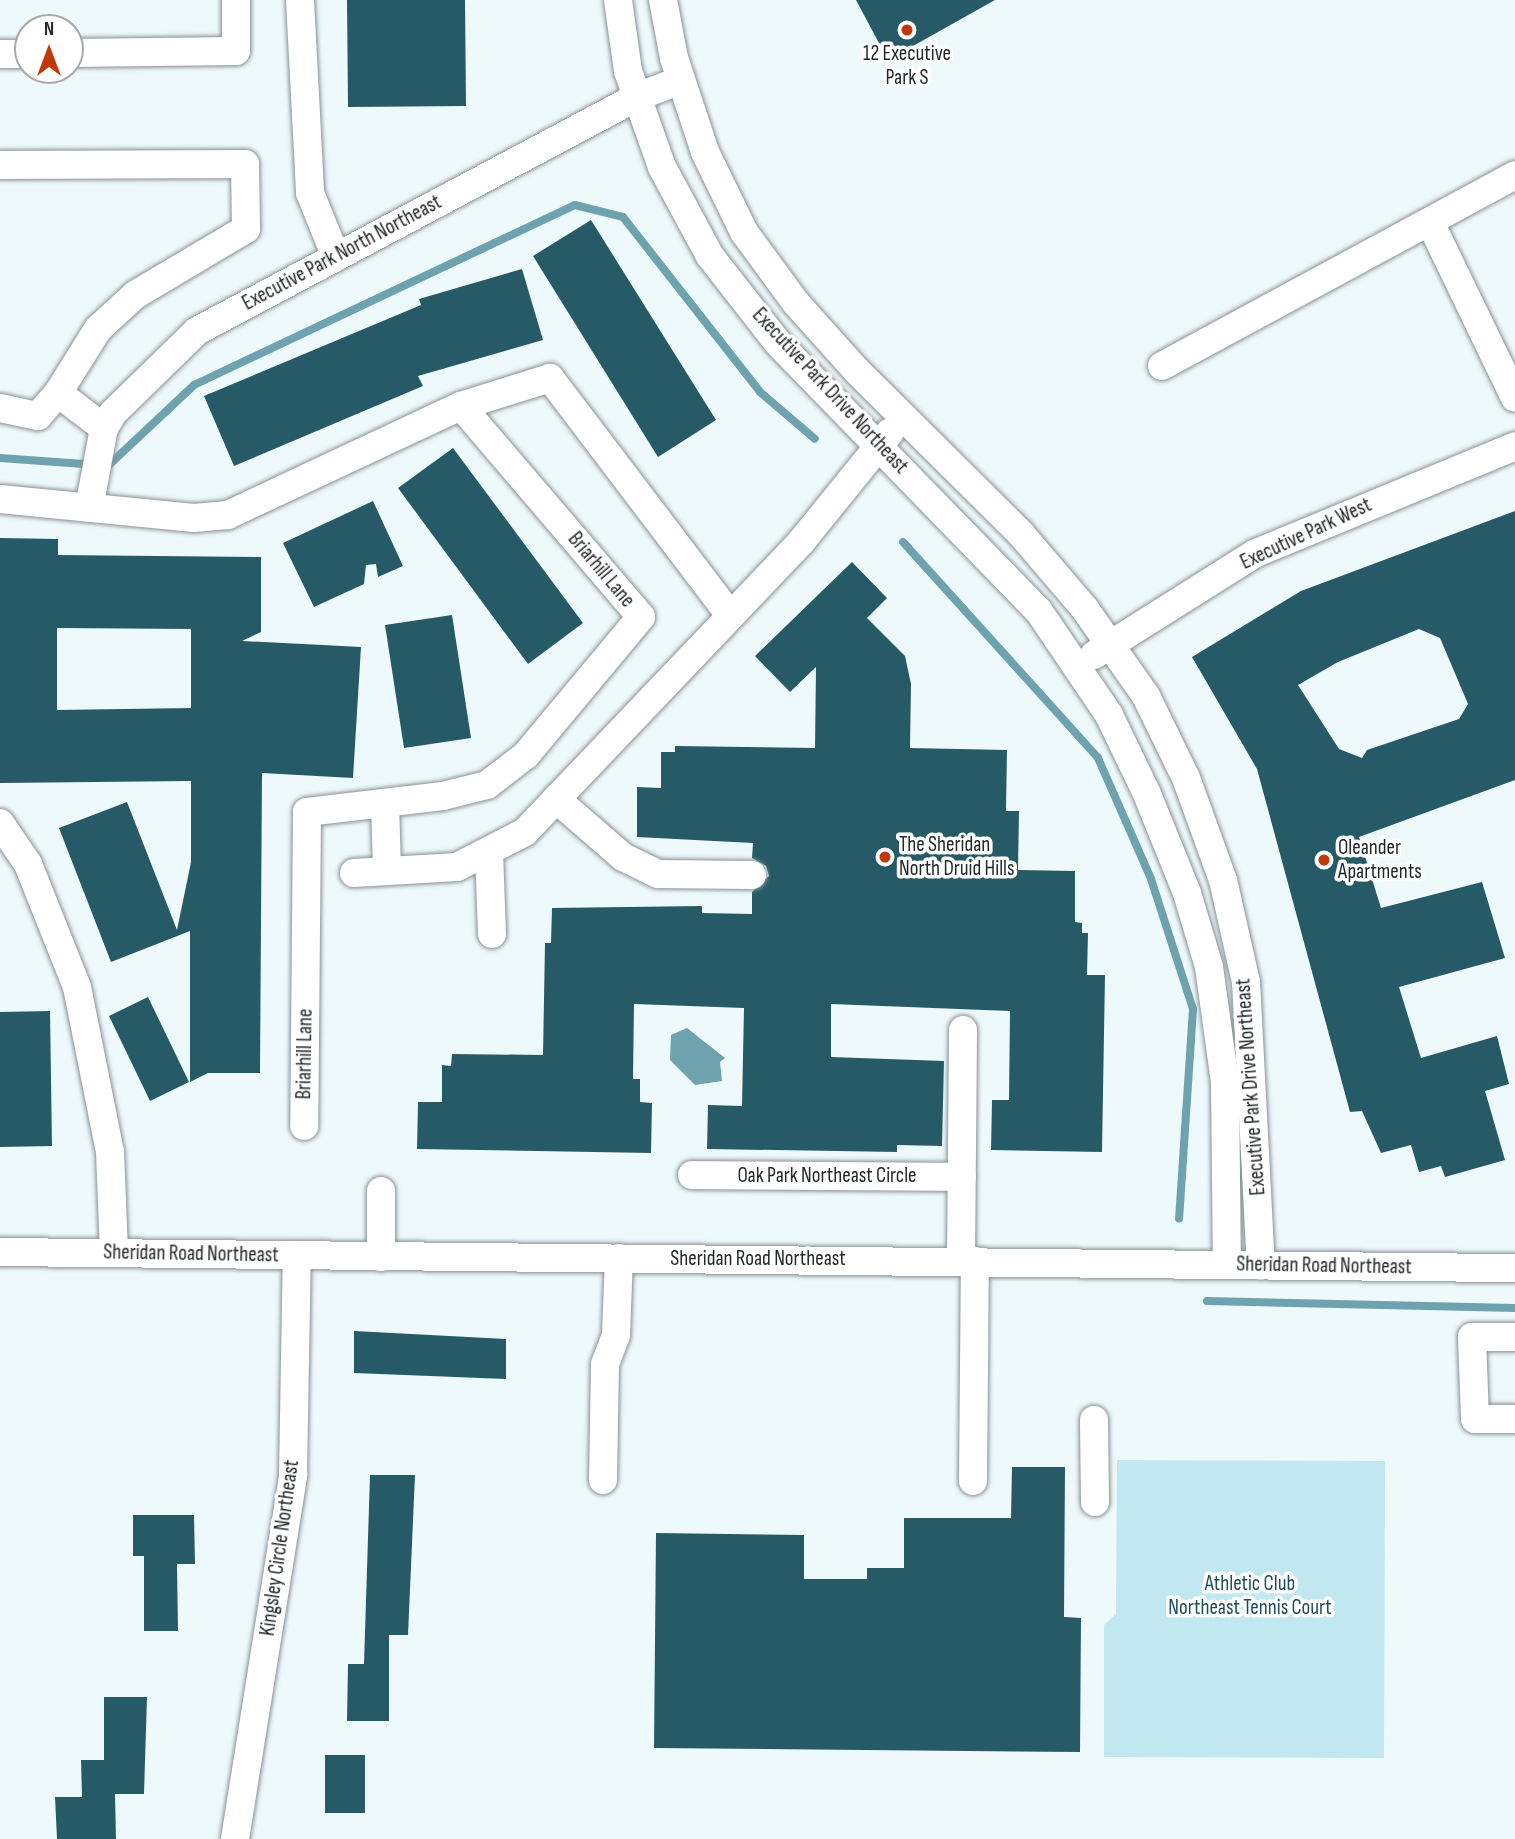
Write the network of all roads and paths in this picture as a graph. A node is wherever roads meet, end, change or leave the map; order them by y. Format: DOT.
graph roads {
  1 [pos="236,0"];
  2 [pos="300,0"];
  3 [pos="618,0"];
  4 [pos="663,0"];
  5 [pos="84,53"];
  6 [pos="681,80"];
  7 [pos="637,97"];
  8 [pos="0,165"];
  9 [pos="1515,174"];
  10 [pos="1430,222"];
  11 [pos="336,257"];
  12 [pos="1162,366"];
  13 [pos="58,393"];
  14 [pos="1515,398"];
  15 [pos="461,406"];
  16 [pos="0,408"];
  17 [pos="902,418"];
  18 [pos="104,428"];
  19 [pos="879,445"];
  20 [pos="1515,446"];
  21 [pos="0,499"];
  22 [pos="89,508"];
  23 [pos="730,615"];
  24 [pos="1108,645"];
  25 [pos="1076,666"];
  26 [pos="556,799"];
  27 [pos="385,803"];
  28 [pos="0,823"];
  29 [pos="489,852"];
  30 [pos="387,870"];
  31 [pos="354,873"];
  32 [pos="752,875"];
  33 [pos="492,934"];
  34 [pos="963,1030"];
  35 [pos="304,1126"];
  36 [pos="692,1175"];
  37 [pos="962,1177"];
  38 [pos="381,1191"];
  39 [pos="0,1252"];
  40 [pos="114,1253"];
  41 [pos="297,1255"];
  42 [pos="381,1257"];
  43 [pos="619,1258"];
  44 [pos="968,1261"];
  45 [pos="1227,1265"];
  46 [pos="1261,1266"];
  47 [pos="1515,1268"];
  48 [pos="1515,1337"];
  49 [pos="1515,1419"];
  50 [pos="1094,1420"];
  51 [pos="603,1480"];
  52 [pos="973,1481"];
  53 [pos="1096,1502"];
  54 [pos="235,1839"];
  1 -- 5 [label="street"];
  2 -- 11 [label="street"];
  3 -- 7 [label="street, Executive Park Drive Northeast"];
  4 -- 6 [label="street, Executive Park Drive Northeast"];
  6 -- 7 [label="street, Executive Park North Northeast"];
  6 -- 17 [label="street, Executive Park Drive Northeast"];
  7 -- 11 [label="street, Executive Park North Northeast"];
  7 -- 19 [label="street, Executive Park Drive Northeast"];
  8 -- 13 [label="street"];
  9 -- 10 [label="street"];
  10 -- 12 [label="street"];
  10 -- 14 [label="street"];
  11 -- 18 [label="street, Executive Park North Northeast"];
  13 -- 16 [label="street"];
  13 -- 18 [label="street"];
  15 -- 22 [label="street"];
  15 -- 23 [label="street"];
  15 -- 27 [label="street, Briarhill Lane"];
  17 -- 19 [label="street"];
  17 -- 24 [label="street, Executive Park Drive Northeast"];
  18 -- 22 [label="street, Executive Park North Northeast"];
  19 -- 23 [label="street"];
  19 -- 25 [label="street, Executive Park Drive Northeast"];
  20 -- 24 [label="street, Executive Park West"];
  21 -- 22 [label="street"];
  23 -- 26 [label="street"];
  24 -- 25 [label="street, Executive Park West"];
  24 -- 46 [label="street, Executive Park Drive Northeast"];
  25 -- 45 [label="street, Executive Park Drive Northeast"];
  26 -- 29 [label="street"];
  26 -- 32 [label="street"];
  27 -- 30 [label="street"];
  27 -- 35 [label="street, Briarhill Lane"];
  28 -- 40 [label="street"];
  29 -- 30 [label="street"];
  29 -- 33 [label="street"];
  30 -- 31 [label="street"];
  34 -- 37 [label="street"];
  36 -- 37 [label="street, Oak Park Northeast Circle"];
  37 -- 44 [label="street"];
  38 -- 42 [label="street"];
  39 -- 40 [label="street, Sheridan Road Northeast"];
  40 -- 41 [label="street, Sheridan Road Northeast"];
  41 -- 42 [label="street, Sheridan Road Northeast"];
  41 -- 54 [label="street, Kingsley Circle Northeast"];
  42 -- 43 [label="street, Sheridan Road Northeast"];
  43 -- 44 [label="street, Sheridan Road Northeast"];
  43 -- 51 [label="street"];
  44 -- 45 [label="street, Sheridan Road Northeast"];
  44 -- 52 [label="street"];
  45 -- 46 [label="street, Sheridan Road Northeast"];
  46 -- 47 [label="street, Sheridan Road Northeast"];
  48 -- 49 [label="street"];
  50 -- 53 [label="street"];
}
